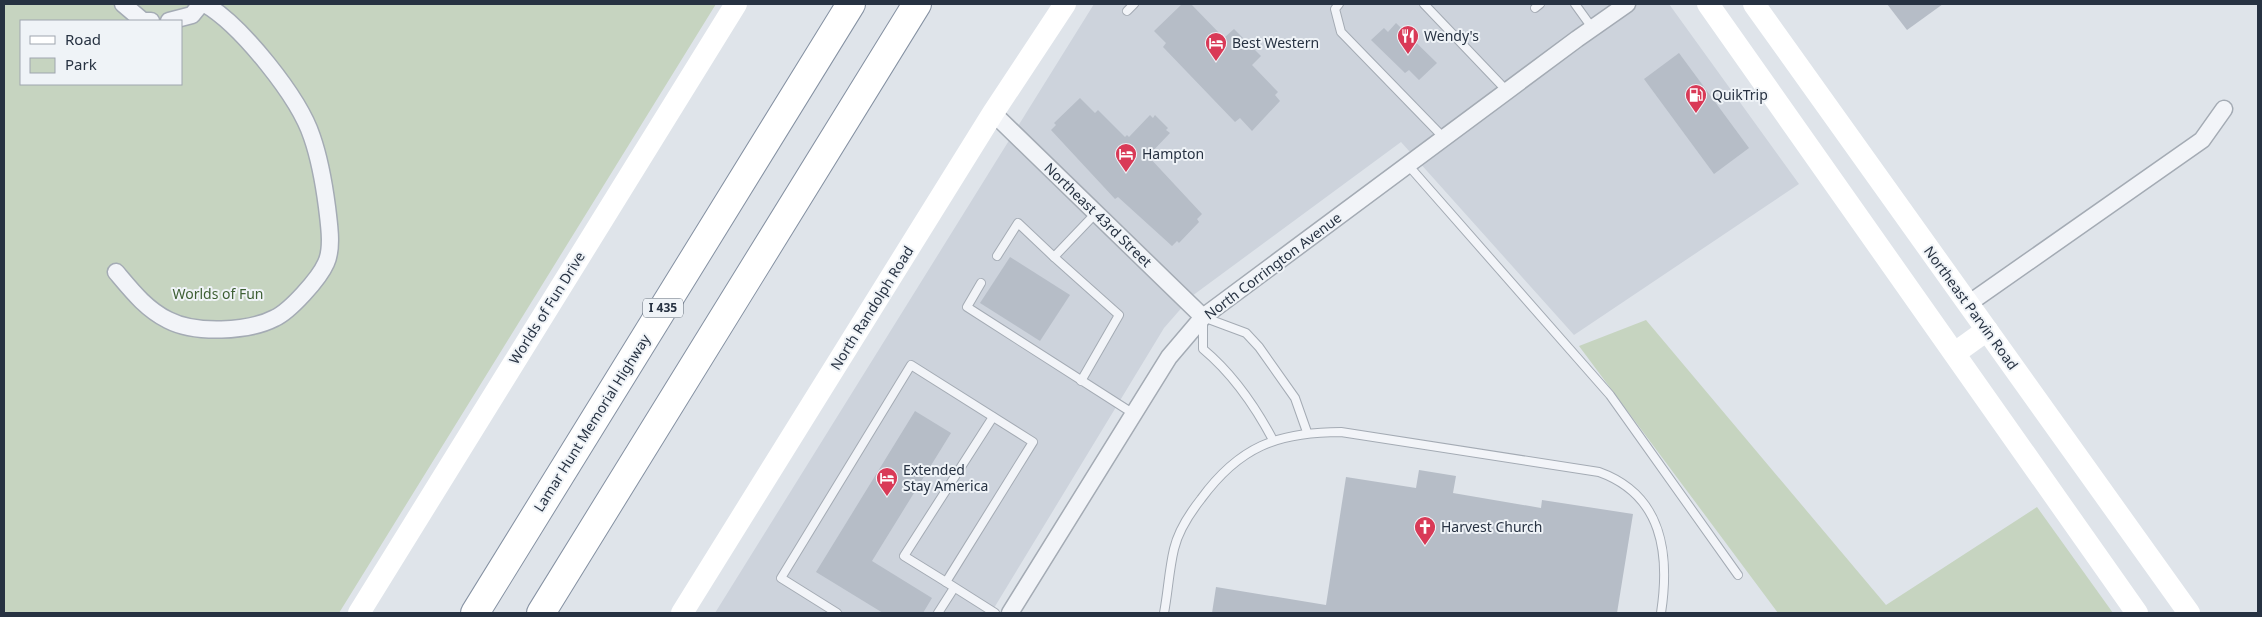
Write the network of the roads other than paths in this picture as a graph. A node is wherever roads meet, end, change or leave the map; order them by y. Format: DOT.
graph roads {
  1 [pos="123,4"];
  2 [pos="203,4"];
  3 [pos="736,4"];
  4 [pos="851,4"];
  5 [pos="917,4"];
  6 [pos="1065,4"];
  7 [pos="1134,4"];
  8 [pos="1339,4"];
  9 [pos="1424,4"];
  10 [pos="1575,4"];
  11 [pos="1627,4"];
  12 [pos="1708,4"];
  13 [pos="1754,4"];
  14 [pos="1127,10"];
  15 [pos="142,20"];
  16 [pos="173,20"];
  17 [pos="1593,28"];
  18 [pos="1507,91"];
  19 [pos="2224,109"];
  20 [pos="993,113"];
  21 [pos="1444,138"];
  22 [pos="1408,164"];
  23 [pos="1096,213"];
  24 [pos="997,256"];
  25 [pos="1054,257"];
  26 [pos="116,272"];
  27 [pos="981,283"];
  28 [pos="1968,304"];
  29 [pos="1203,317"];
  30 [pos="1987,330"];
  31 [pos="1955,354"];
  32 [pos="1081,381"];
  33 [pos="1134,414"];
  34 [pos="993,417"];
  35 [pos="1307,432"];
  36 [pos="1273,440"];
  37 [pos="1738,575"];
  38 [pos="946,582"];
  39 [pos="954,588"];
  40 [pos="359,613"];
  41 [pos="475,613"];
  42 [pos="542,613"];
  43 [pos="682,613"];
  44 [pos="837,613"];
  45 [pos="938,613"];
  46 [pos="995,613"];
  47 [pos="1010,613"];
  48 [pos="1164,613"];
  49 [pos="1661,613"];
  50 [pos="2137,613"];
  51 [pos="2189,613"];
  1 -- 15 [label="street"];
  2 -- 16 [label="street"];
  2 -- 26 [label="street"];
  3 -- 40 [label="main road, Worlds of Fun Drive"];
  4 -- 41 [label="highway, Lamar Hunt Memorial Highway / I 435"];
  5 -- 42 [label="highway"];
  6 -- 20 [label="main road, North Randolph Road"];
  7 -- 14 [label="lane"];
  8 -- 21 [label="lane"];
  9 -- 18 [label="lane"];
  10 -- 17 [label="lane"];
  11 -- 17 [label="street, North Corrington Avenue"];
  12 -- 31 [label="main road"];
  13 -- 28 [label="main road, Northeast Parvin Road"];
  17 -- 18 [label="street, North Corrington Avenue"];
  18 -- 21 [label="street, North Corrington Avenue"];
  19 -- 28 [label="street"];
  20 -- 23 [label="street, Northeast 43rd Street"];
  20 -- 43 [label="main road, North Randolph Road"];
  21 -- 22 [label="street, North Corrington Avenue"];
  22 -- 29 [label="street, North Corrington Avenue"];
  22 -- 37 [label="lane"];
  23 -- 25 [label="lane"];
  23 -- 29 [label="street, Northeast 43rd Street"];
  24 -- 25 [label="lane"];
  25 -- 32 [label="lane"];
  27 -- 32 [label="lane"];
  28 -- 30 [label="main road, Northeast Parvin Road"];
  29 -- 33 [label="street, North Corrington Avenue"];
  29 -- 35 [label="lane"];
  29 -- 36 [label="lane"];
  30 -- 31 [label="main road"];
  30 -- 51 [label="main road, Northeast Parvin Road"];
  31 -- 50 [label="main road"];
  32 -- 33 [label="lane"];
  33 -- 47 [label="street, North Corrington Avenue"];
  34 -- 38 [label="lane"];
  34 -- 38 [label="lane"];
  34 -- 44 [label="lane"];
  35 -- 36 [label="lane"];
  35 -- 49 [label="lane"];
  36 -- 48 [label="lane"];
  38 -- 39 [label="lane"];
  39 -- 45 [label="lane"];
  39 -- 46 [label="lane"];
}
